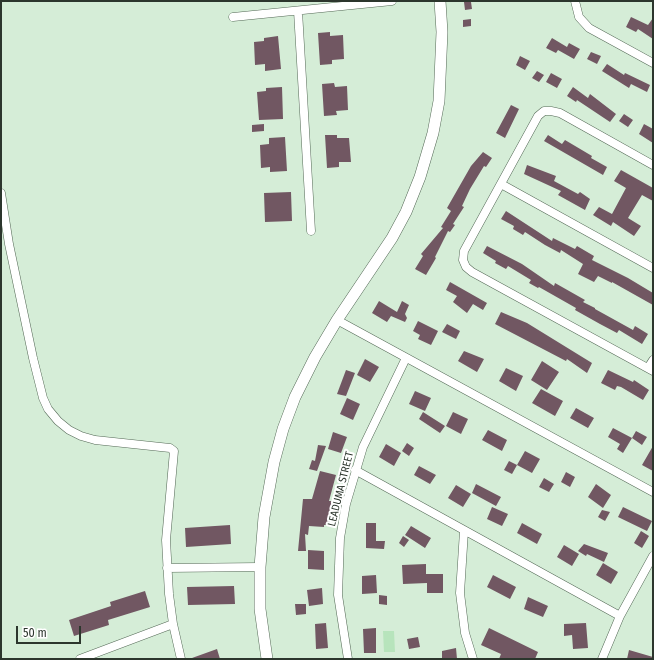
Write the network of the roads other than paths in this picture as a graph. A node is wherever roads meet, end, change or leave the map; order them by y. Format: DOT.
graph roads {
  1 [pos="392,1"];
  2 [pos="440,1"];
  3 [pos="576,1"];
  4 [pos="298,11"];
  5 [pos="233,17"];
  6 [pos="653,63"];
  7 [pos="653,165"];
  8 [pos="501,184"];
  9 [pos="1,193"];
  10 [pos="311,231"];
  11 [pos="653,268"];
  12 [pos="337,320"];
  13 [pos="406,358"];
  14 [pos="653,360"];
  15 [pos="651,370"];
  16 [pos="355,470"];
  17 [pos="653,492"];
  18 [pos="464,531"];
  19 [pos="653,556"];
  20 [pos="260,567"];
  21 [pos="167,568"];
  22 [pos="620,616"];
  23 [pos="173,624"];
  24 [pos="80,659"];
  25 [pos="181,659"];
  26 [pos="267,659"];
  27 [pos="348,659"];
  28 [pos="473,659"];
  29 [pos="602,659"];
  1 -- 4 [label="street"];
  2 -- 12 [label="main road"];
  3 -- 6 [label="street"];
  4 -- 5 [label="street"];
  4 -- 10 [label="street"];
  7 -- 8 [label="street"];
  8 -- 11 [label="street"];
  8 -- 15 [label="street"];
  9 -- 21 [label="street"];
  12 -- 13 [label="street"];
  12 -- 20 [label="main road"];
  13 -- 16 [label="street, LEADUMA STREET"];
  13 -- 17 [label="street"];
  14 -- 15 [label="street"];
  16 -- 18 [label="street"];
  16 -- 27 [label="street, LEADUMA STREET"];
  18 -- 22 [label="street"];
  18 -- 28 [label="street"];
  19 -- 22 [label="street"];
  20 -- 21 [label="street"];
  20 -- 26 [label="main road"];
  21 -- 23 [label="street"];
  22 -- 29 [label="street"];
  23 -- 24 [label="street"];
  23 -- 25 [label="street"];
}
